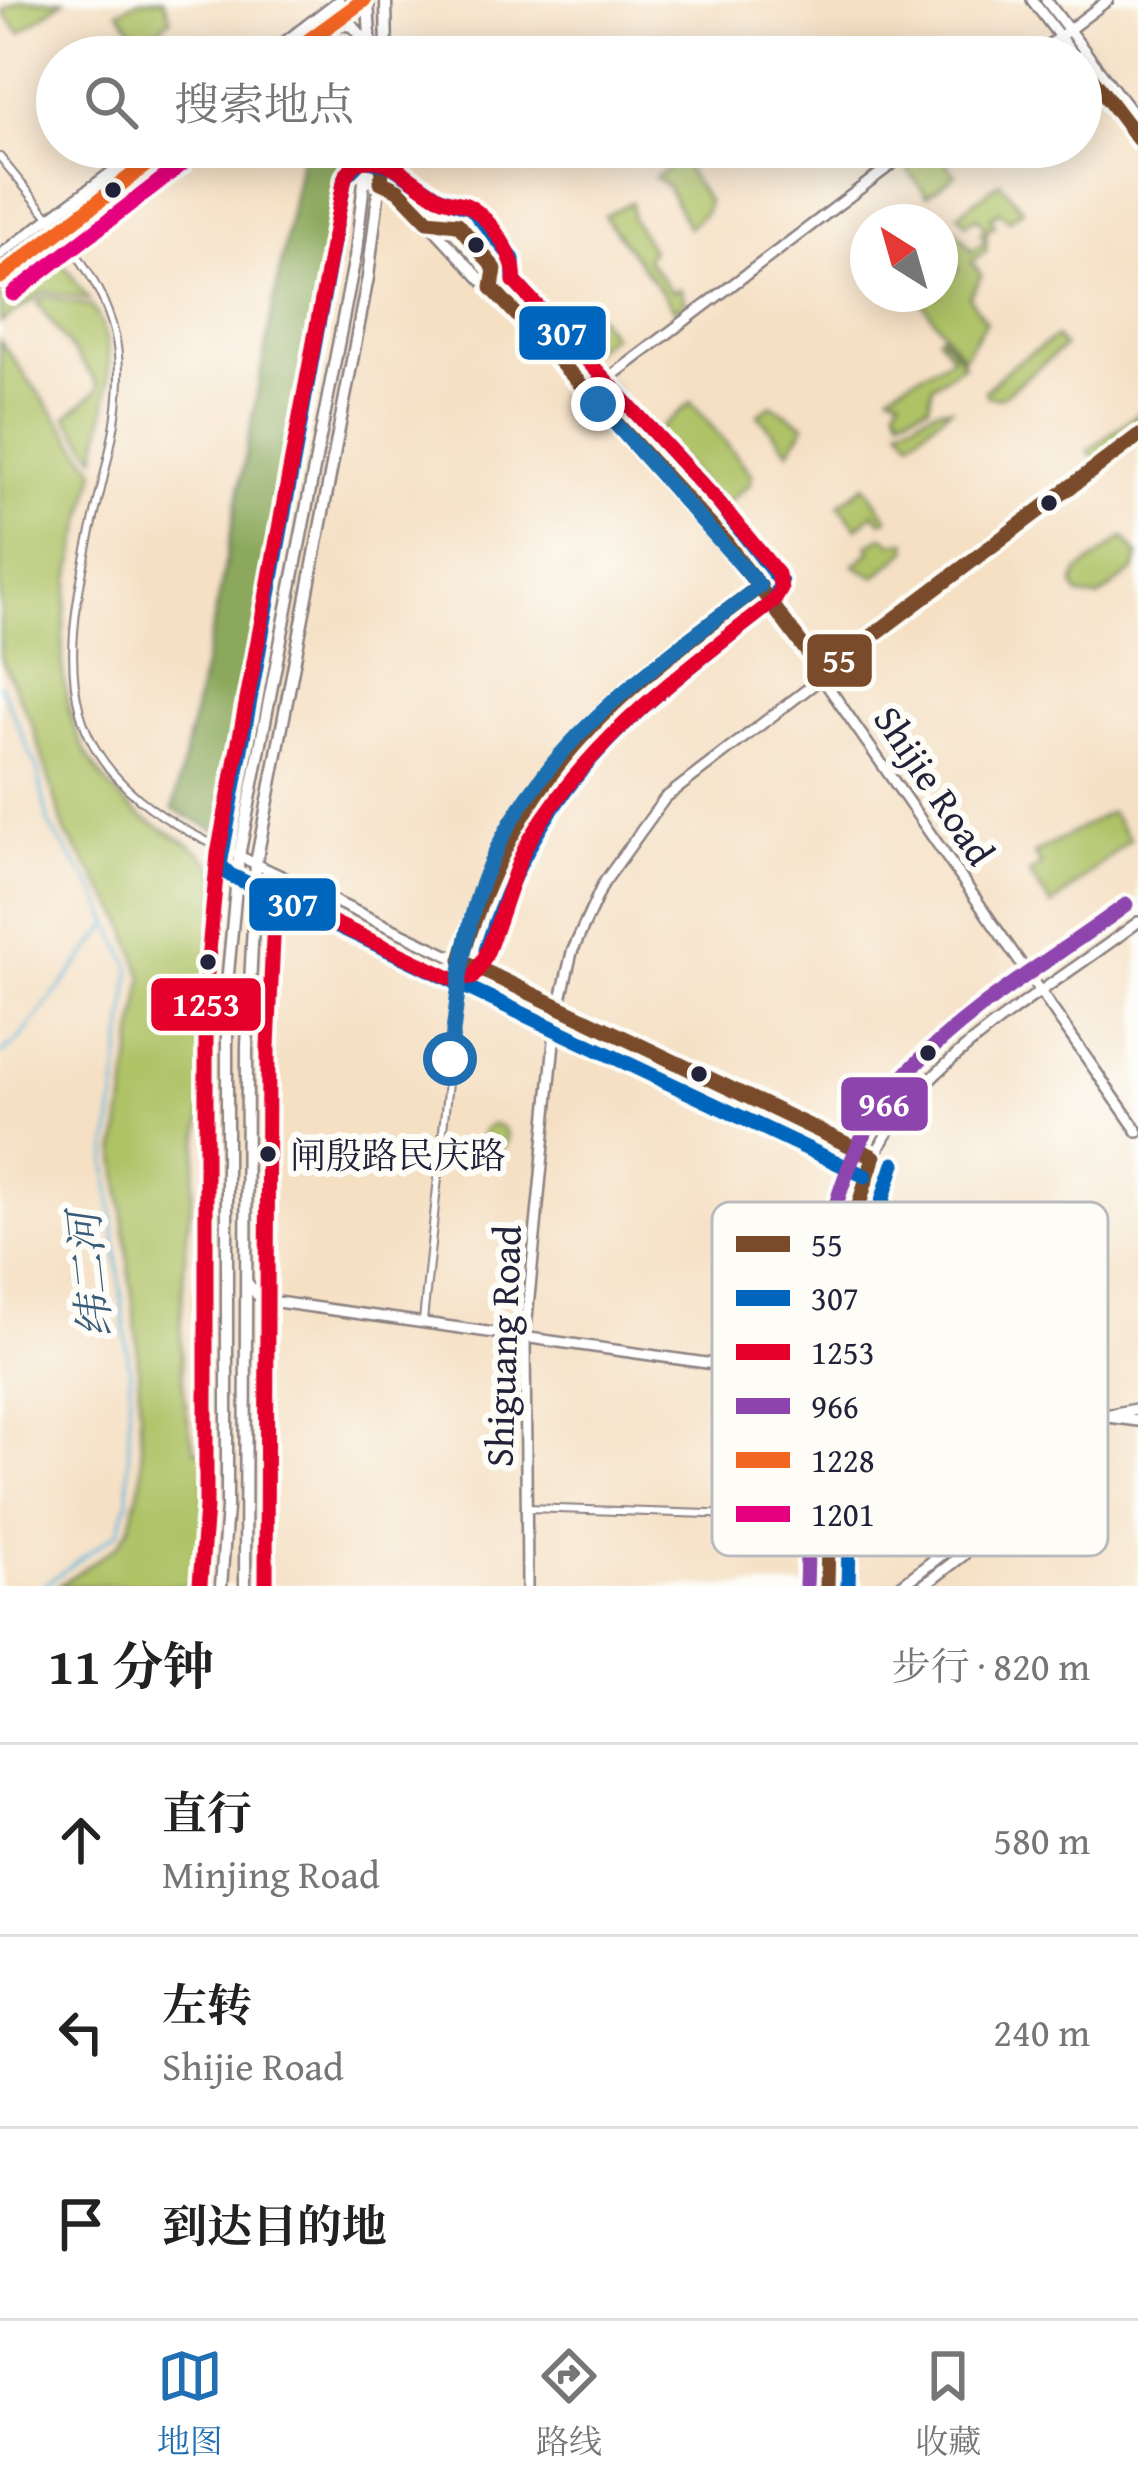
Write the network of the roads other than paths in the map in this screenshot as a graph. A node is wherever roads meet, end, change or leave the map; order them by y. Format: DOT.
graph roads {
  1 [pos="339,0"];
  2 [pos="366,0"];
  3 [pos="386,0"];
  4 [pos="1032,0"];
  5 [pos="1046,0"];
  6 [pos="1108,0"];
  7 [pos="333,23"];
  8 [pos="1064,33"];
  9 [pos="292,36"];
  10 [pos="315,36"];
  11 [pos="362,36"];
  12 [pos="369,36"];
  13 [pos="387,36"];
  14 [pos="1060,36"];
  15 [pos="1066,36"];
  16 [pos="1067,36"];
  17 [pos="1102,78"];
  18 [pos="1102,92"];
  19 [pos="1138,121"];
  20 [pos="1138,139"];
  21 [pos="0,157"];
  22 [pos="116,168"];
  23 [pos="142,168"];
  24 [pos="367,168"];
  25 [pos="382,168"];
  26 [pos="887,168"];
  27 [pos="366,181"];
  28 [pos="381,182"];
  29 [pos="48,218"];
  30 [pos="59,232"];
  31 [pos="0,255"];
  32 [pos="0,277"];
  33 [pos="589,393"];
  34 [pos="1138,436"];
  35 [pos="760,586"];
  36 [pos="823,673"];
  37 [pos="265,802"];
  38 [pos="248,807"];
  39 [pos="239,856"];
  40 [pos="256,863"];
  41 [pos="1138,922"];
  42 [pos="233,924"];
  43 [pos="252,926"];
  44 [pos="461,960"];
  45 [pos="1043,994"];
  46 [pos="558,1005"];
  47 [pos="1138,1132"];
  48 [pos="874,1157"];
  49 [pos="858,1202"];
  50 [pos="244,1271"];
  51 [pos="277,1302"];
  52 [pos="423,1321"];
  53 [pos="244,1337"];
  54 [pos="525,1339"];
  55 [pos="712,1366"];
  56 [pos="1138,1409"];
  57 [pos="1108,1415"];
  58 [pos="1108,1417"];
  59 [pos="1138,1420"];
  60 [pos="527,1508"];
  61 [pos="712,1514"];
  62 [pos="828,1556"];
  63 [pos="938,1556"];
  64 [pos="962,1556"];
  65 [pos="221,1586"];
  66 [pos="244,1586"];
  67 [pos="526,1586"];
  68 [pos="827,1586"];
  69 [pos="901,1586"];
  70 [pos="923,1586"];
  1 -- 9 [label="street"];
  2 -- 7 [label="street"];
  2 -- 12 [label="main road"];
  3 -- 13 [label="main road"];
  4 -- 8 [label="street"];
  5 -- 8 [label="street"];
  6 -- 8 [label="street"];
  7 -- 10 [label="street"];
  7 -- 11 [label="main road"];
  8 -- 14 [label="street"];
  8 -- 15 [label="street"];
  8 -- 16 [label="street"];
  17 -- 19 [label="street"];
  18 -- 20 [label="street"];
  21 -- 29 [label="street"];
  22 -- 29 [label="street"];
  23 -- 30 [label="street"];
  24 -- 27 [label="main road"];
  25 -- 28 [label="main road"];
  26 -- 33 [label="street"];
  27 -- 28 [label="street"];
  27 -- 38 [label="main road"];
  28 -- 33 [label="street, Shijie Road"];
  28 -- 37 [label="main road"];
  29 -- 30 [label="street"];
  29 -- 31 [label="street"];
  30 -- 32 [label="street"];
  30 -- 39 [label="street"];
  33 -- 35 [label="street, Shijie Road"];
  34 -- 36 [label="street, Shiguang Road"];
  35 -- 36 [label="street, Shijie Road"];
  35 -- 44 [label="street"];
  36 -- 45 [label="street, Shijie Road"];
  36 -- 46 [label="street, Shiguang Road"];
  37 -- 38 [label="main road"];
  37 -- 40 [label="main road"];
  38 -- 39 [label="main road"];
  39 -- 40 [label="street"];
  39 -- 42 [label="main road"];
  40 -- 43 [label="main road"];
  40 -- 44 [label="street"];
  41 -- 45 [label="street"];
  42 -- 43 [label="main road"];
  42 -- 65 [label="main road"];
  43 -- 50 [label="main road"];
  44 -- 46 [label="street"];
  44 -- 52 [label="street"];
  45 -- 47 [label="street, Shijie Road"];
  45 -- 48 [label="street"];
  46 -- 48 [label="street"];
  46 -- 54 [label="street, Shiguang Road"];
  48 -- 49 [label="street"];
  50 -- 51 [label="street"];
  50 -- 53 [label="main road"];
  51 -- 52 [label="street"];
  51 -- 53 [label="street"];
  52 -- 54 [label="street"];
  53 -- 66 [label="main road"];
  54 -- 55 [label="street"];
  54 -- 60 [label="street, Shiguang Road"];
  56 -- 57 [label="main road"];
  58 -- 59 [label="street"];
  60 -- 61 [label="street"];
  60 -- 67 [label="street, Shiguang Road"];
  62 -- 68 [label="street"];
  63 -- 69 [label="main road"];
  64 -- 70 [label="main road"];
}
